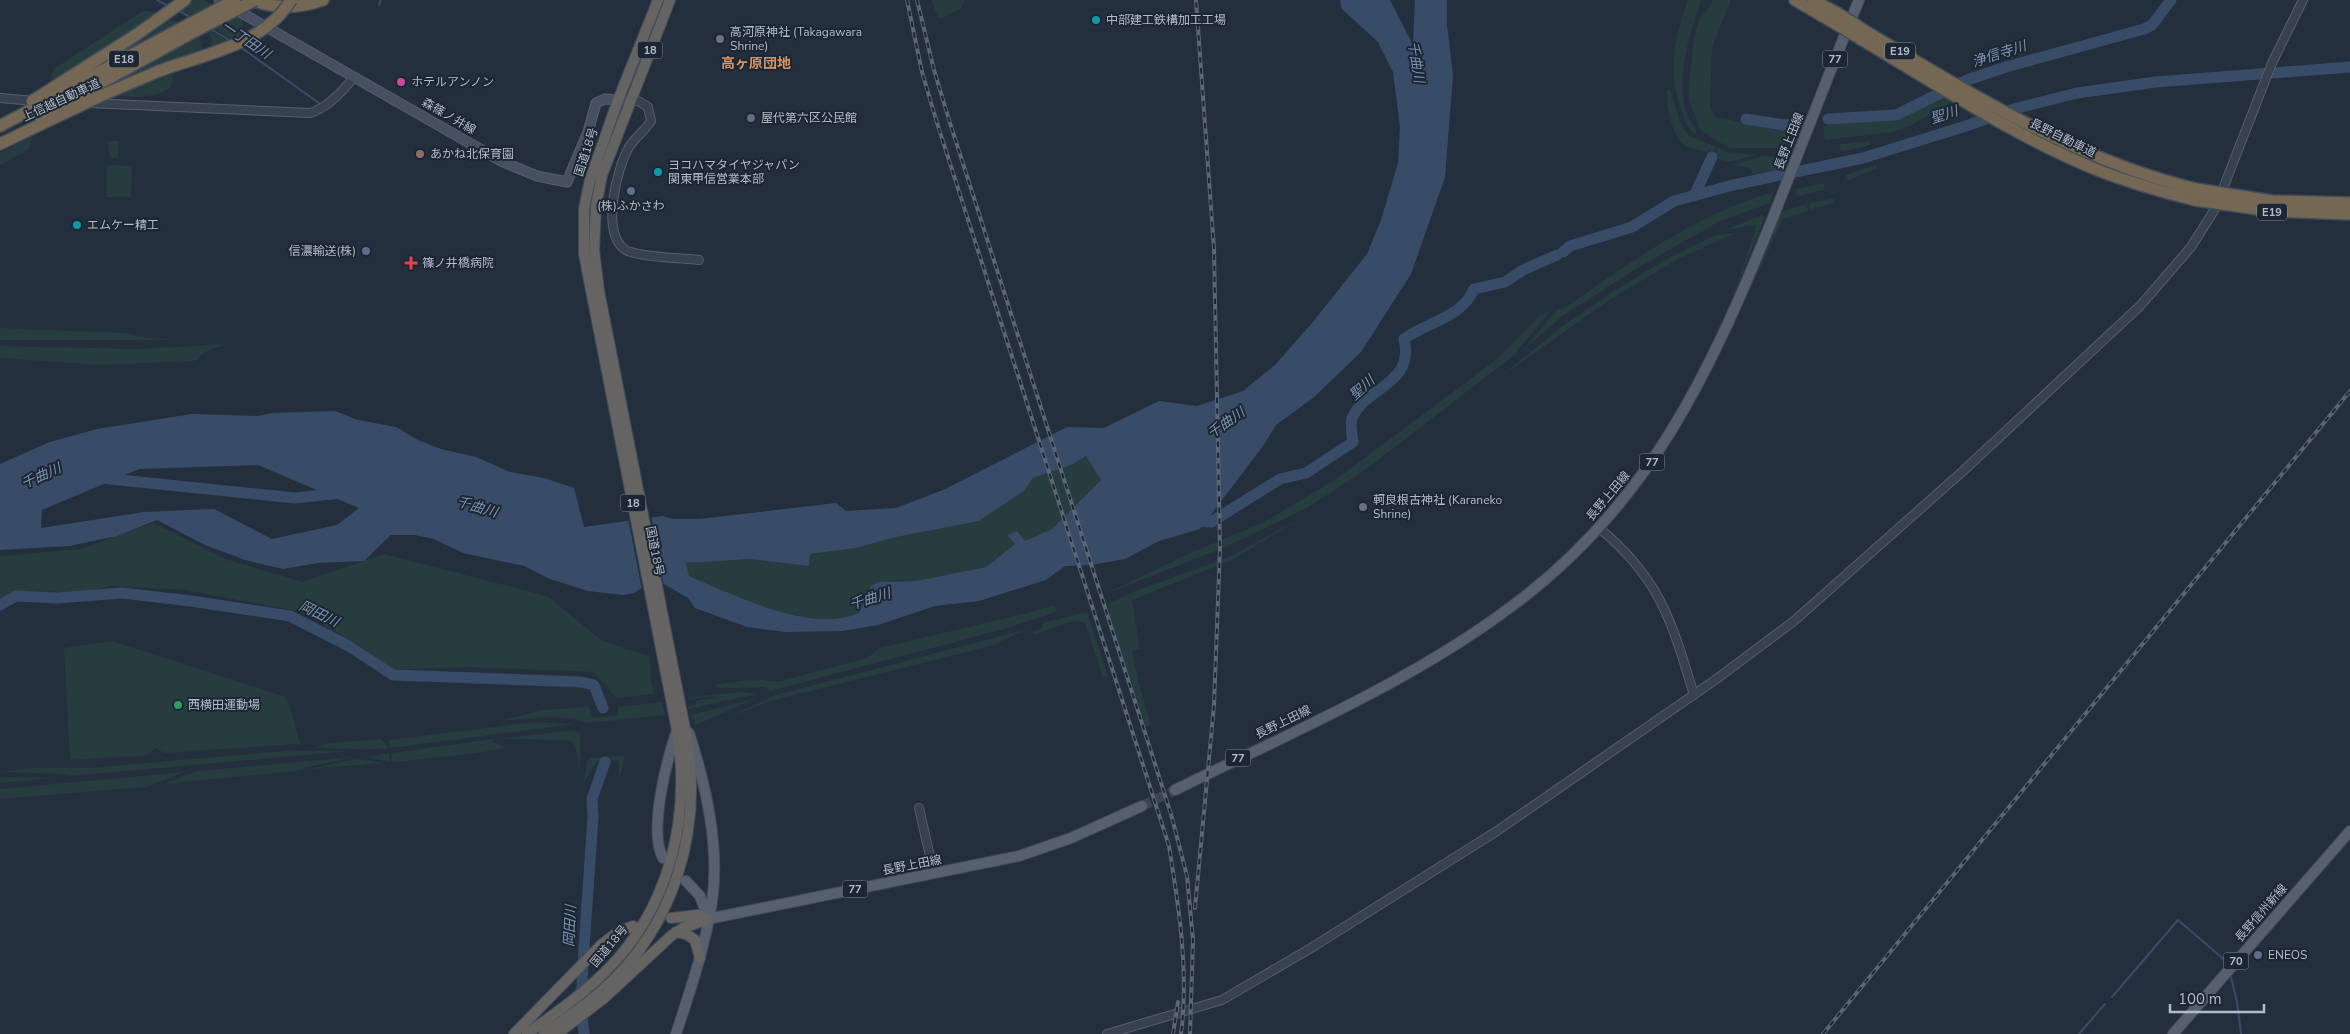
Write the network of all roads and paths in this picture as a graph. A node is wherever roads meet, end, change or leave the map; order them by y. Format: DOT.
graph roads {
  1 [pos="185,0"];
  2 [pos="219,0"];
  3 [pos="235,0"];
  4 [pos="253,0"];
  5 [pos="290,0"];
  6 [pos="323,0"];
  7 [pos="1794,0"];
  8 [pos="1813,0"];
  9 [pos="1859,0"];
  10 [pos="2303,0"];
  11 [pos="665,1"];
  12 [pos="1834,17"];
  13 [pos="184,32"];
  14 [pos="354,77"];
  15 [pos="63,87"];
  16 [pos="103,88"];
  17 [pos="0,98"];
  18 [pos="618,100"];
  19 [pos="630,101"];
  20 [pos="0,120"];
  21 [pos="23,120"];
  22 [pos="0,126"];
  23 [pos="0,139"];
  24 [pos="0,144"];
  25 [pos="2196,195"];
  26 [pos="2350,203"];
  27 [pos="2350,214"];
  28 [pos="699,260"];
  29 [pos="595,292"];
  30 [pos="1599,528"];
  31 [pos="1694,695"];
  32 [pos="680,715"];
  33 [pos="677,730"];
  34 [pos="1175,790"];
  35 [pos="1142,806"];
  36 [pos="919,808"];
  37 [pos="2350,831"];
  38 [pos="663,858"];
  39 [pos="934,874"];
  40 [pos="686,881"];
  41 [pos="671,918"];
  42 [pos="708,919"];
  43 [pos="633,926"];
  44 [pos="676,932"];
  45 [pos="700,958"];
  46 [pos="597,1000"];
  47 [pos="570,1020"];
  48 [pos="514,1034"];
  49 [pos="527,1034"];
  50 [pos="544,1034"];
  51 [pos="557,1034"];
  52 [pos="676,1034"];
  53 [pos="1107,1034"];
  54 [pos="2173,1034"];
  1 -- 15 [label="highway, 上信越自動車道 / E18"];
  2 -- 14 [label="main road, 森篠ノ井線"];
  3 -- 13 [label="highway, 上信越自動車道 / E18, bridge"];
  4 -- 6 [label="highway"];
  4 -- 13 [label="highway, 上信越自動車道 / E18, bridge"];
  5 -- 16 [label="highway, 上信越自動車道 / E18, bridge"];
  7 -- 12 [label="highway, 長野自動車道 / E19"];
  8 -- 12 [label="highway, 長野自動車道 / E19"];
  9 -- 30 [label="main road, 長野上田線 / 77"];
  10 -- 31 [label="street"];
  11 -- 18 [label="highway, 国道18号 / 18"];
  11 -- 19 [label="highway, 国道18号 / 18"];
  12 -- 25 [label="highway, 長野自動車道 / E19, bridge"];
  13 -- 15 [label="highway, 上信越自動車道 / E18"];
  13 -- 16 [label="highway, 上信越自動車道 / E18"];
  14 -- 17 [label="street"];
  14 -- 18 [label="main road, 森篠ノ井線"];
  15 -- 21 [label="highway, 上信越自動車道 / E18, bridge"];
  16 -- 21 [label="highway, 上信越自動車道 / E18, bridge"];
  18 -- 19 [label="main road, 森篠ノ井線"];
  18 -- 29 [label="highway, 国道18号 / 18"];
  19 -- 28 [label="street"];
  19 -- 29 [label="highway, 国道18号 / 18"];
  20 -- 21 [label="highway, 上信越自動車道 / E18"];
  21 -- 22 [label="highway, 上信越自動車道 / E18"];
  21 -- 23 [label="highway, 上信越自動車道 / E18"];
  21 -- 24 [label="highway, 上信越自動車道 / E18"];
  25 -- 26 [label="highway, 長野自動車道 / E19, bridge"];
  25 -- 27 [label="highway, 長野自動車道 / E19, bridge"];
  29 -- 32 [label="highway, 国道18号 / 18"];
  30 -- 31 [label="street"];
  30 -- 34 [label="main road, 長野上田線 / 77"];
  31 -- 53 [label="street"];
  32 -- 33 [label="highway, 国道18号 / 18"];
  32 -- 42 [label="main road"];
  32 -- 46 [label="highway, 国道18号 / 18"];
  33 -- 38 [label="main road"];
  33 -- 49 [label="highway, 国道18号 / 18"];
  35 -- 39 [label="main road, 長野上田線 / 77"];
  36 -- 39 [label="street"];
  37 -- 54 [label="main road, 長野信州新線 / 70"];
  39 -- 42 [label="main road, 長野上田線 / 77"];
  40 -- 42 [label="main road"];
  41 -- 42 [label="highway"];
  42 -- 44 [label="highway"];
  42 -- 45 [label="main road"];
  43 -- 48 [label="highway"];
  44 -- 45 [label="highway"];
  44 -- 46 [label="highway"];
  45 -- 52 [label="main road"];
  46 -- 47 [label="highway, 国道18号 / 18"];
  47 -- 50 [label="highway, 国道18号 / 18"];
  47 -- 51 [label="highway"];
}
